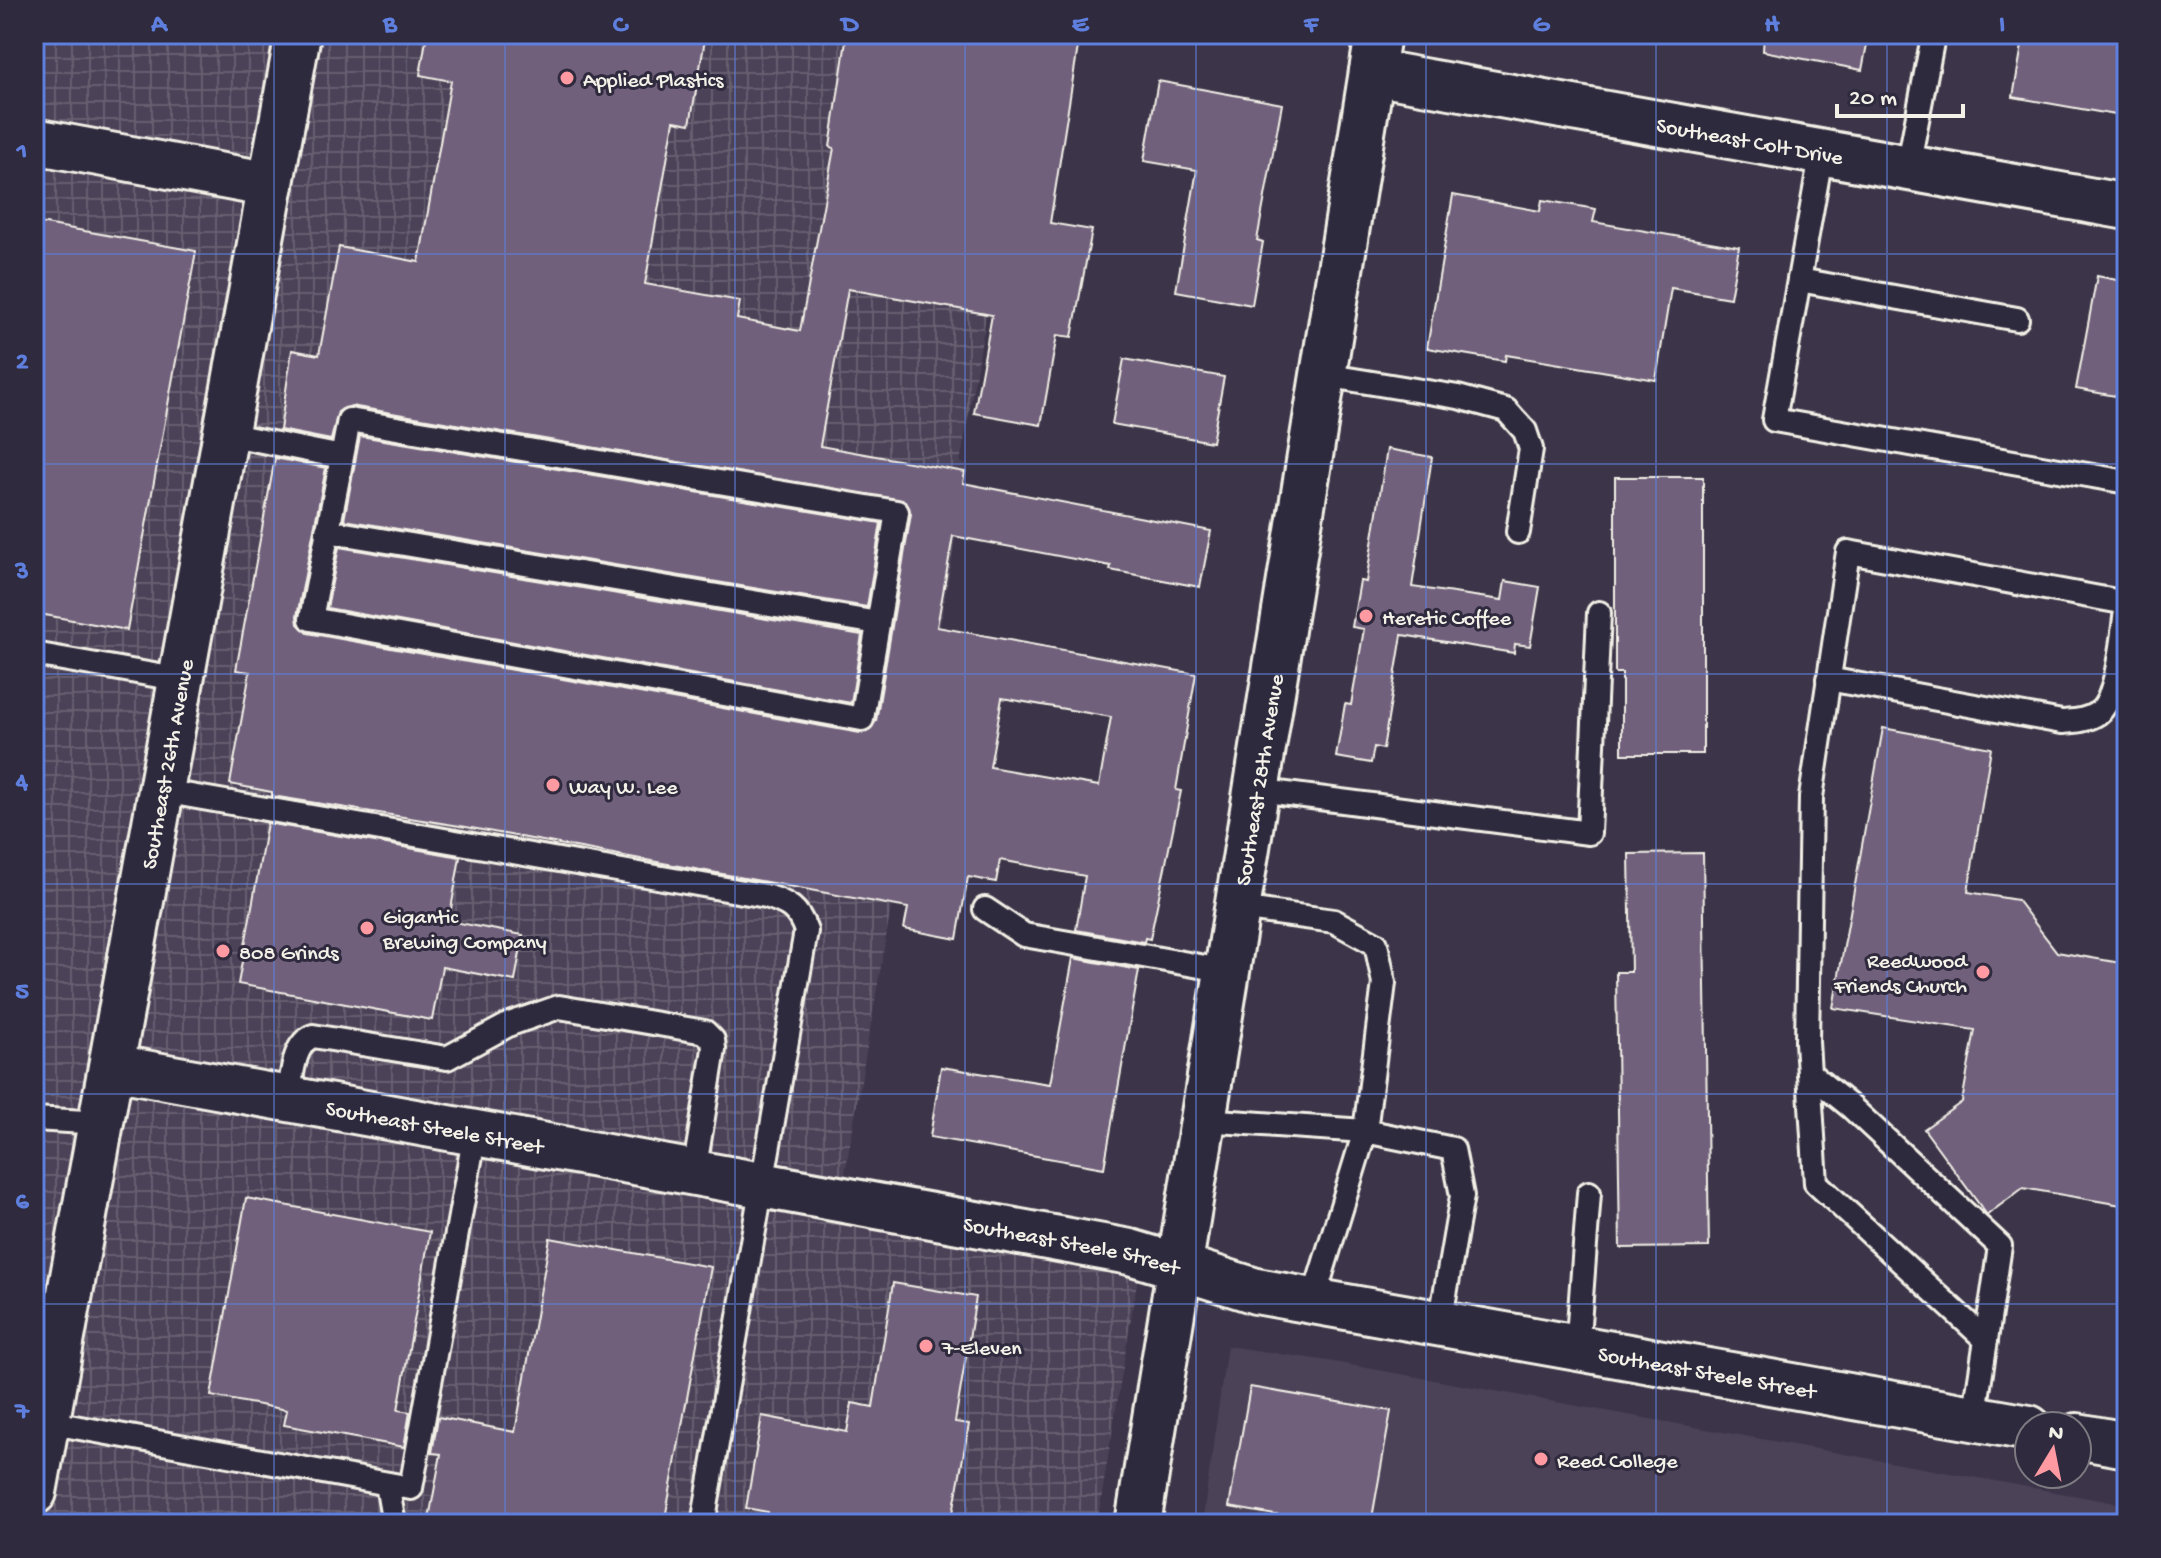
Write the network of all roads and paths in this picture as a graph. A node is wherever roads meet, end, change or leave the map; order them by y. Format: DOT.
graph roads {
  1 [pos="298,34"];
  2 [pos="1933,37"];
  3 [pos="1375,53"];
  4 [pos="34,141"];
  5 [pos="1822,151"];
  6 [pos="1908,167"];
  7 [pos="271,185"];
  8 [pos="2127,207"];
  9 [pos="1799,280"];
  10 [pos="2017,319"];
  11 [pos="1324,375"];
  12 [pos="227,434"];
  13 [pos="342,457"];
  14 [pos="2127,482"];
  15 [pos="327,531"];
  16 [pos="1518,532"];
  17 [pos="2127,604"];
  18 [pos="1599,613"];
  19 [pos="878,623"];
  20 [pos="34,654"];
  21 [pos="1828,679"];
  22 [pos="182,680"];
  23 [pos="1257,790"];
  24 [pos="162,791"];
  25 [pos="1239,908"];
  26 [pos="985,909"];
  27 [pos="1228,971"];
  28 [pos="112,1067"];
  29 [pos="1809,1073"];
  30 [pos="288,1099"];
  31 [pos="34,1119"];
  32 [pos="1203,1120"];
  33 [pos="102,1123"];
  34 [pos="1365,1131"];
  35 [pos="475,1133"];
  36 [pos="694,1173"];
  37 [pos="762,1185"];
  38 [pos="1589,1193"];
  39 [pos="1180,1267"];
  40 [pos="1313,1301"];
  41 [pos="1440,1324"];
  42 [pos="1986,1340"];
  43 [pos="1577,1350"];
  44 [pos="1974,1418"];
  45 [pos="47,1422"];
  46 [pos="2013,1425"];
  47 [pos="2093,1439"];
  48 [pos="2127,1445"];
  49 [pos="387,1484"];
  50 [pos="34,1492"];
  51 [pos="394,1524"];
  52 [pos="703,1524"];
  53 [pos="1138,1524"];
  1 -- 7 [label="street, Southeast 26th Avenue"];
  2 -- 6 [label="lane"];
  3 -- 5 [label="street, Southeast Colt Drive"];
  3 -- 11 [label="street, Southeast 28th Avenue"];
  4 -- 7 [label="street"];
  5 -- 6 [label="street, Southeast Colt Drive"];
  5 -- 9 [label="lane"];
  6 -- 8 [label="street, Southeast Colt Drive"];
  7 -- 12 [label="street, Southeast 26th Avenue"];
  9 -- 10 [label="lane"];
  9 -- 14 [label="lane"];
  11 -- 16 [label="lane"];
  11 -- 23 [label="street, Southeast 28th Avenue"];
  12 -- 13 [label="lane"];
  12 -- 22 [label="street, Southeast 26th Avenue"];
  13 -- 15 [label="lane"];
  13 -- 19 [label="lane"];
  15 -- 19 [label="lane"];
  15 -- 19 [label="lane"];
  17 -- 21 [label="lane"];
  17 -- 21 [label="lane"];
  18 -- 23 [label="lane"];
  20 -- 22 [label="lane"];
  21 -- 29 [label="lane"];
  22 -- 24 [label="street, Southeast 26th Avenue"];
  23 -- 25 [label="street, Southeast 28th Avenue"];
  24 -- 28 [label="street, Southeast 26th Avenue"];
  24 -- 37 [label="lane"];
  25 -- 27 [label="street, Southeast 28th Avenue"];
  25 -- 34 [label="lane"];
  26 -- 27 [label="lane"];
  27 -- 32 [label="street, Southeast 28th Avenue"];
  28 -- 30 [label="street, Southeast Steele Street"];
  28 -- 33 [label="street, Southeast 26th Avenue"];
  29 -- 42 [label="lane"];
  29 -- 42 [label="lane"];
  30 -- 35 [label="street, Southeast Steele Street"];
  30 -- 36 [label="lane"];
  31 -- 33 [label="lane"];
  32 -- 34 [label="lane"];
  32 -- 39 [label="street, Southeast 28th Avenue"];
  33 -- 45 [label="street, Southeast 26th Avenue"];
  34 -- 40 [label="lane"];
  34 -- 41 [label="lane"];
  35 -- 36 [label="street, Southeast Steele Street"];
  35 -- 49 [label="lane"];
  36 -- 37 [label="street, Southeast Steele Street"];
  37 -- 39 [label="street, Southeast Steele Street"];
  37 -- 52 [label="lane"];
  38 -- 43 [label="lane"];
  39 -- 40 [label="street, Southeast Steele Street"];
  39 -- 53 [label="street, Southeast 28th Avenue"];
  40 -- 41 [label="street, Southeast Steele Street"];
  41 -- 43 [label="street, Southeast Steele Street"];
  42 -- 44 [label="lane"];
  43 -- 44 [label="street, Southeast Steele Street"];
  44 -- 46 [label="street, Southeast Steele Street"];
  45 -- 49 [label="lane"];
  45 -- 50 [label="street, Southeast 26th Avenue"];
  47 -- 48 [label="street"];
  49 -- 51 [label="lane"];
}
